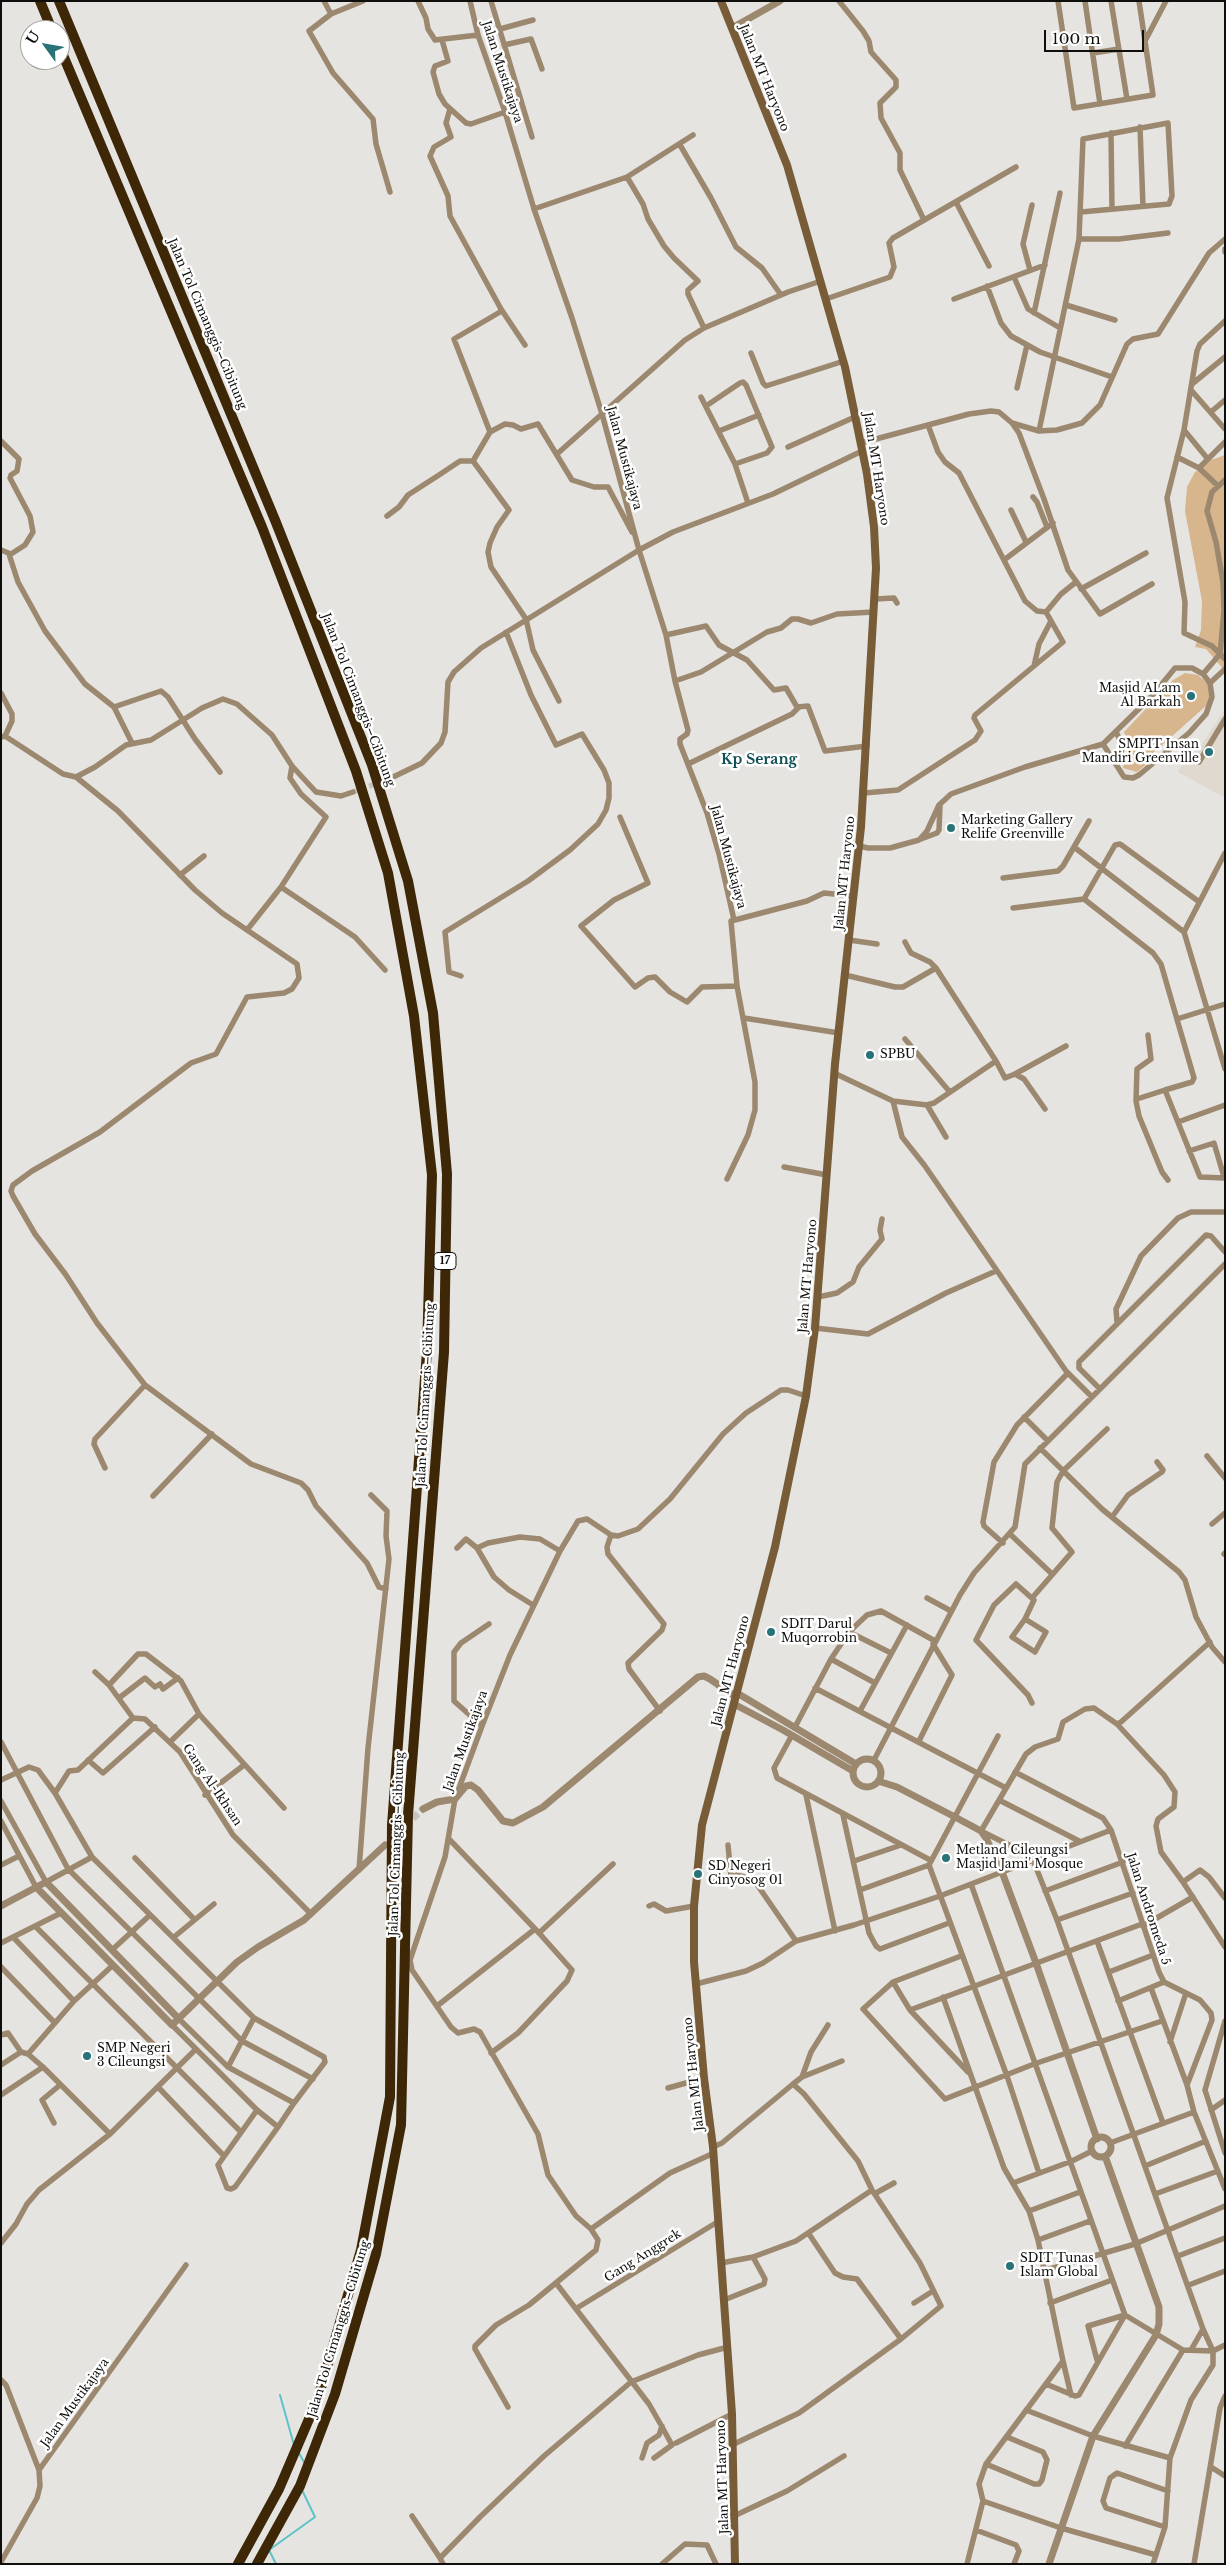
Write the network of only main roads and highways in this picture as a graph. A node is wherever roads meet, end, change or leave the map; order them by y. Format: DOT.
graph roads {
  1 [pos="40,1"];
  2 [pos="59,1"];
  3 [pos="721,1"];
  4 [pos="48,20"];
  5 [pos="69,70"];
  6 [pos="734,2563"];
  7 [pos="238,2564"];
  8 [pos="257,2564"];
  1 -- 4 [label="highway"];
  2 -- 8 [label="highway, Jalan Tol Cimanggis–Cibitung / 17"];
  3 -- 6 [label="main road, Jalan MT Haryono"];
  5 -- 7 [label="highway, Jalan Tol Cimanggis–Cibitung / 17"];
}
